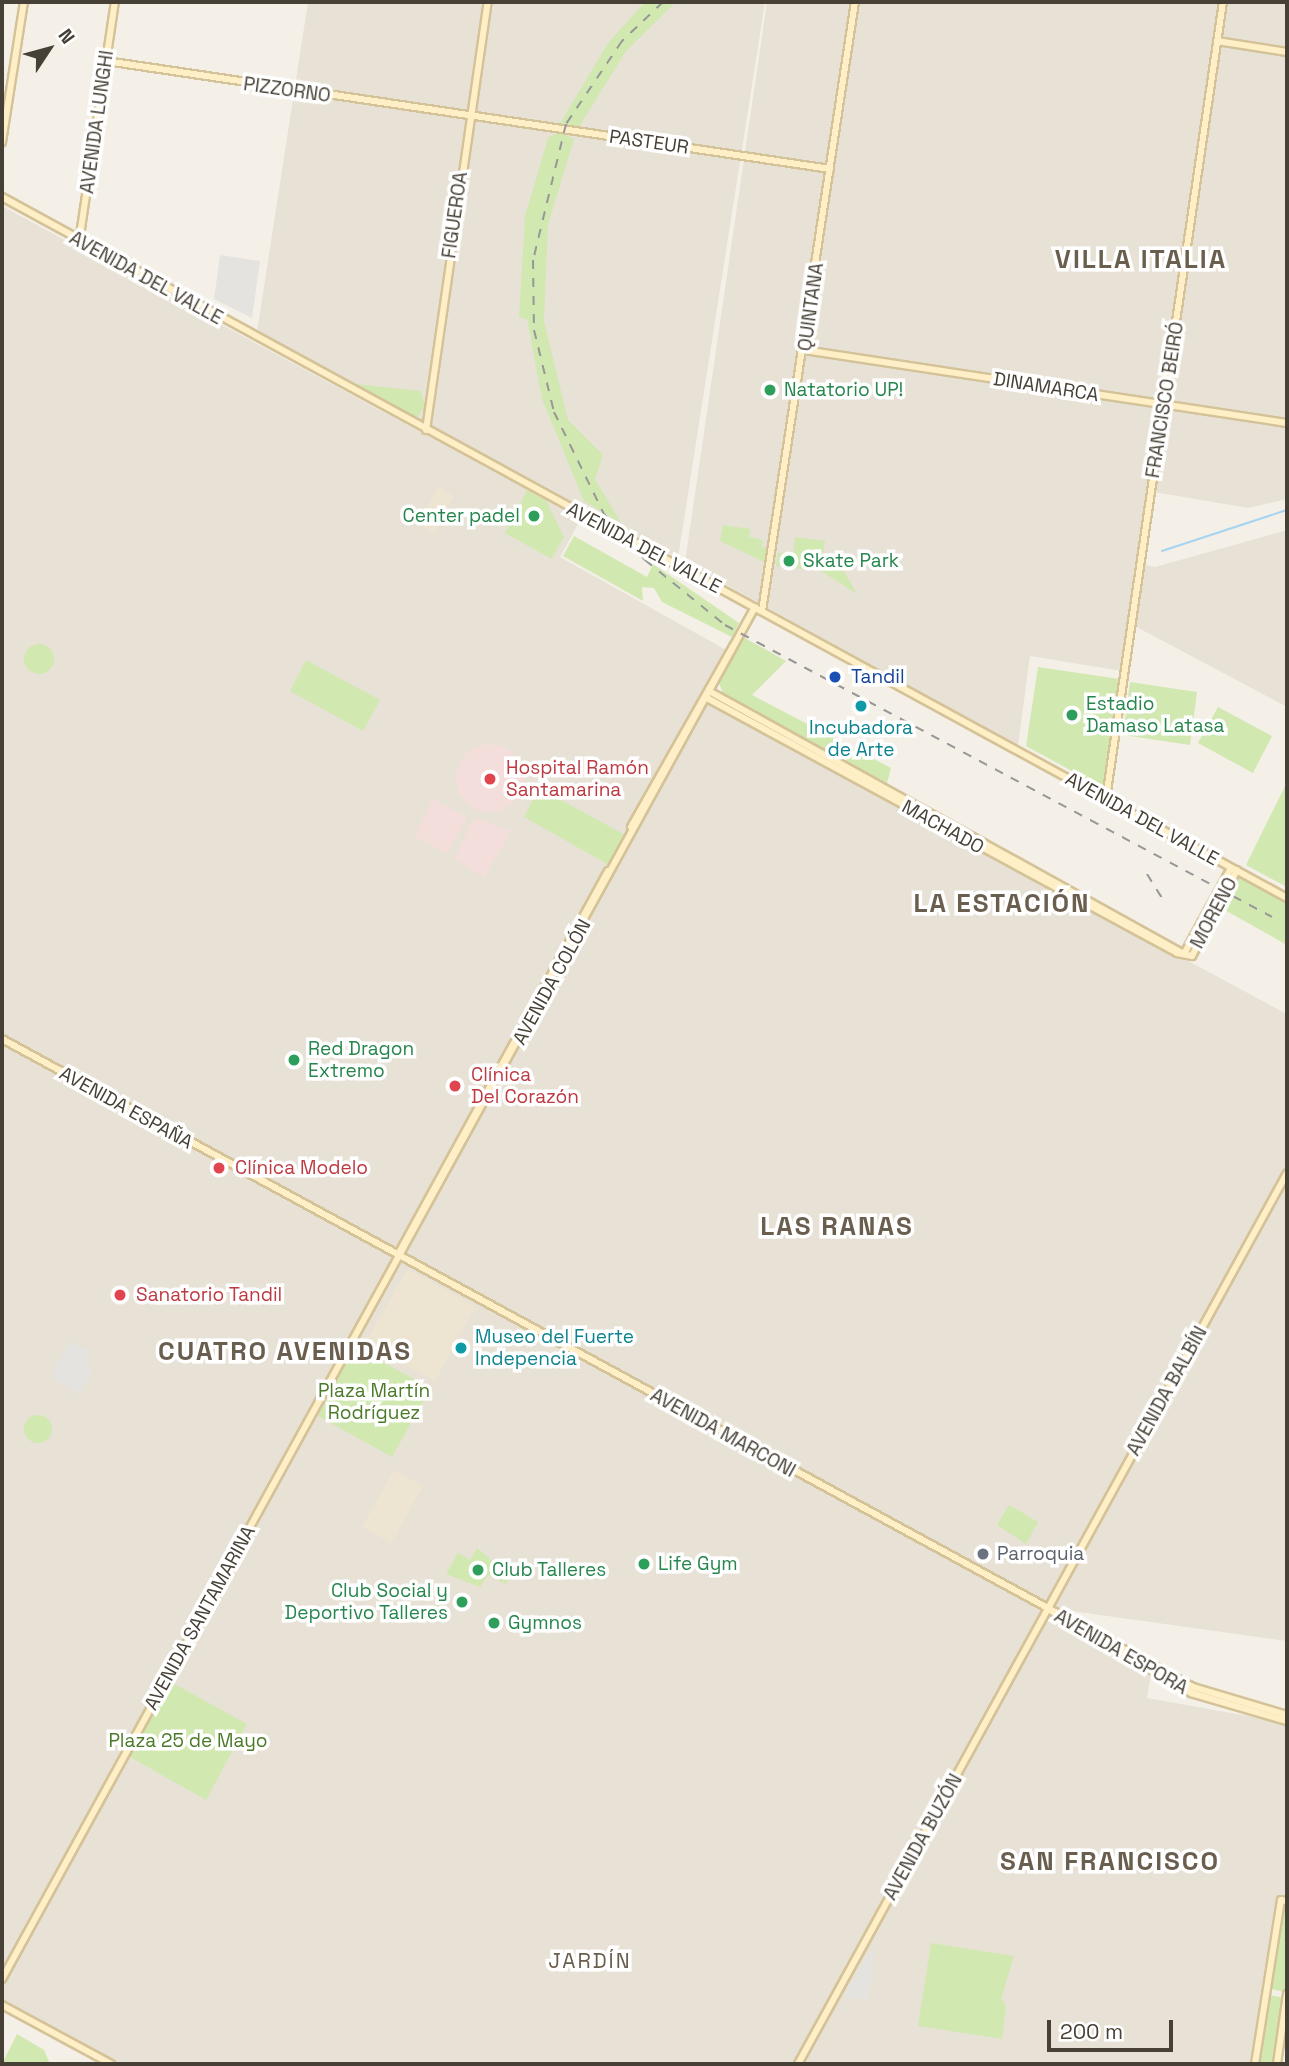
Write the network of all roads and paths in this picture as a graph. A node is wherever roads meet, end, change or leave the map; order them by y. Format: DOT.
graph roads {
  1 [pos="24,2"];
  2 [pos="115,2"];
  3 [pos="488,2"];
  4 [pos="855,2"];
  5 [pos="1223,2"];
  6 [pos="1217,41"];
  7 [pos="1287,52"];
  8 [pos="106,61"];
  9 [pos="469,116"];
  10 [pos="2,142"];
  11 [pos="830,169"];
  12 [pos="2,197"];
  13 [pos="79,242"];
  14 [pos="804,350"];
  15 [pos="1163,405"];
  16 [pos="1287,423"];
  17 [pos="426,430"];
  18 [pos="758,609"];
  19 [pos="707,694"];
  20 [pos="1106,798"];
  21 [pos="1234,869"];
  22 [pos="1287,898"];
  23 [pos="1188,955"];
  24 [pos="2,1040"];
  25 [pos="1287,1173"];
  26 [pos="398,1256"];
  27 [pos="1048,1609"];
  28 [pos="1287,1715"];
  29 [pos="1287,1721"];
  30 [pos="1284,1901"];
  31 [pos="2,1979"];
  32 [pos="1287,1994"];
  33 [pos="2,2007"];
  34 [pos="103,2064"];
  35 [pos="111,2064"];
  36 [pos="798,2064"];
  37 [pos="1255,2064"];
  38 [pos="1277,2064"];
  1 -- 10 [label="main road"];
  2 -- 8 [label="main road, AVENIDA LUNGHI"];
  3 -- 9 [label="main road, FIGUEROA"];
  4 -- 11 [label="main road, QUINTANA"];
  5 -- 6 [label="main road, FRANCISCO BEIRÓ"];
  6 -- 7 [label="main road"];
  6 -- 15 [label="main road, FRANCISCO BEIRÓ"];
  8 -- 9 [label="main road, PIZZORNO"];
  8 -- 13 [label="main road, AVENIDA LUNGHI"];
  9 -- 11 [label="main road, PASTEUR"];
  9 -- 17 [label="main road, FIGUEROA"];
  11 -- 14 [label="main road, QUINTANA"];
  12 -- 13 [label="main road, AVENIDA DEL VALLE"];
  13 -- 17 [label="main road, AVENIDA DEL VALLE"];
  14 -- 15 [label="main road, DINAMARCA"];
  14 -- 18 [label="main road, QUINTANA"];
  15 -- 16 [label="main road, DINAMARCA"];
  15 -- 20 [label="main road, FRANCISCO BEIRÓ"];
  17 -- 18 [label="main road, AVENIDA DEL VALLE"];
  18 -- 19 [label="main road, AVENIDA COLÓN"];
  18 -- 20 [label="main road, AVENIDA DEL VALLE"];
  19 -- 23 [label="main road, MACHADO"];
  19 -- 26 [label="main road, AVENIDA COLÓN"];
  20 -- 21 [label="main road, AVENIDA DEL VALLE"];
  21 -- 22 [label="main road, AVENIDA DEL VALLE"];
  21 -- 23 [label="main road, MORENO"];
  24 -- 26 [label="main road, AVENIDA ESPAÑA"];
  25 -- 27 [label="main road, AVENIDA BALBÍN"];
  26 -- 27 [label="main road, AVENIDA MARCONI"];
  26 -- 31 [label="main road, AVENIDA SANTAMARINA"];
  27 -- 28 [label="main road, AVENIDA ESPORA"];
  27 -- 29 [label="main road, AVENIDA ESPORA"];
  27 -- 36 [label="main road, AVENIDA BUZÓN"];
  30 -- 37 [label="main road"];
  32 -- 38 [label="main road"];
  33 -- 34 [label="main road"];
  33 -- 35 [label="main road"];
}
